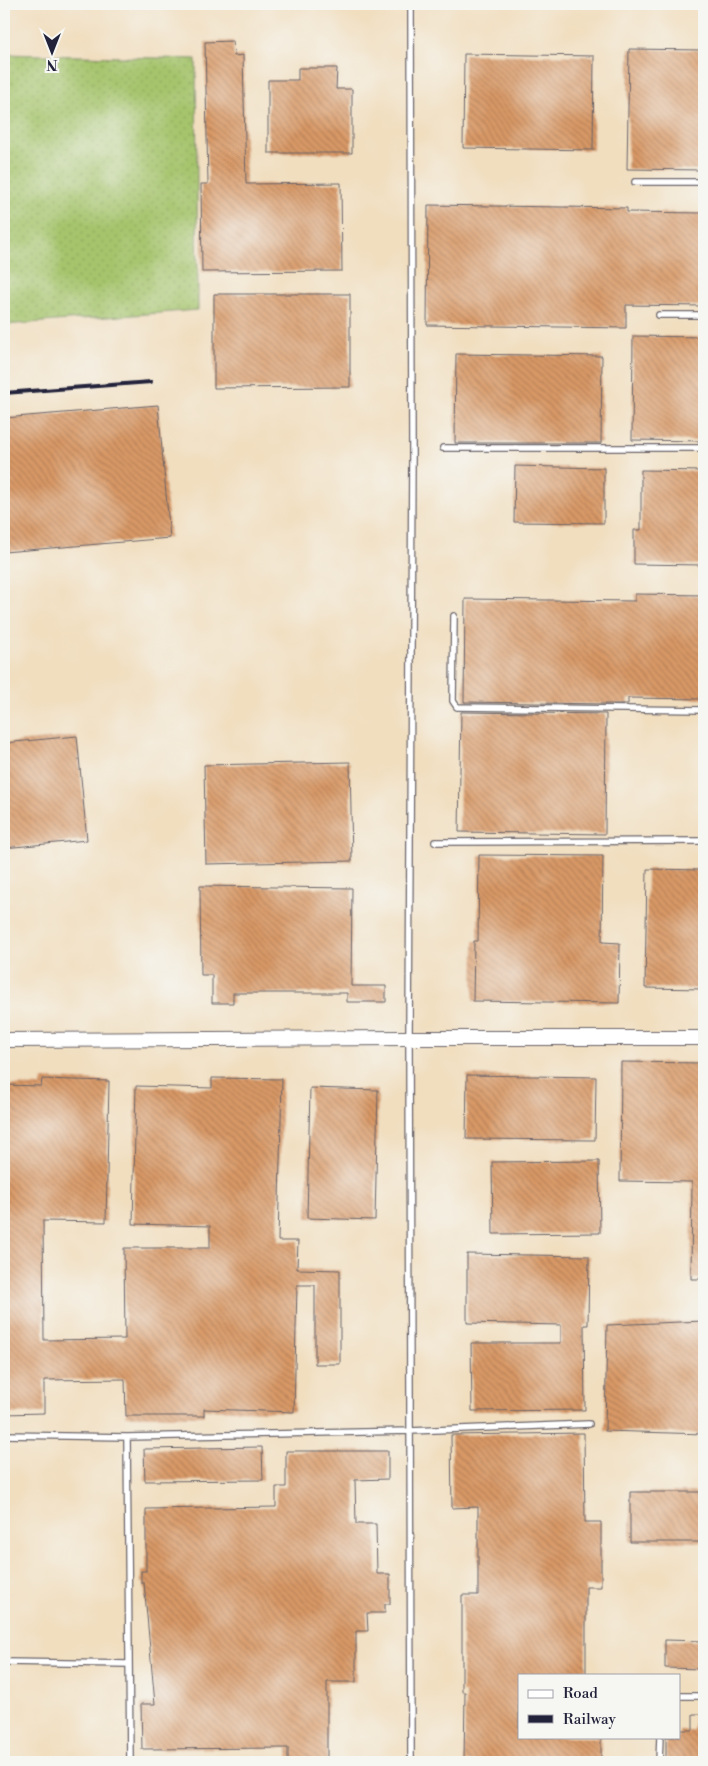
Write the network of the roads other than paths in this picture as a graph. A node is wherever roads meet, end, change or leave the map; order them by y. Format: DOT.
graph roads {
  1 [pos="411,4"];
  2 [pos="635,182"];
  3 [pos="704,182"];
  4 [pos="659,315"];
  5 [pos="704,315"];
  6 [pos="443,448"];
  7 [pos="704,448"];
  8 [pos="454,616"];
  9 [pos="704,710"];
  10 [pos="704,841"];
  11 [pos="435,842"];
  12 [pos="409,1038"];
  13 [pos="704,1038"];
  14 [pos="4,1040"];
  15 [pos="589,1424"];
  16 [pos="410,1431"];
  17 [pos="4,1434"];
  18 [pos="128,1437"];
  19 [pos="4,1662"];
  20 [pos="129,1664"];
  21 [pos="680,1696"];
  22 [pos="704,1696"];
  23 [pos="660,1738"];
  24 [pos="130,1762"];
  25 [pos="410,1762"];
  26 [pos="660,1762"];
  1 -- 12 [label="lane"];
  2 -- 3 [label="lane"];
  4 -- 5 [label="lane"];
  6 -- 7 [label="lane"];
  8 -- 9 [label="lane"];
  10 -- 11 [label="lane"];
  12 -- 13 [label="street"];
  12 -- 14 [label="street"];
  12 -- 16 [label="lane"];
  15 -- 16 [label="lane"];
  16 -- 18 [label="lane"];
  16 -- 25 [label="lane"];
  17 -- 18 [label="lane"];
  18 -- 20 [label="lane"];
  19 -- 20 [label="lane"];
  20 -- 24 [label="lane"];
  21 -- 22 [label="lane"];
  23 -- 26 [label="lane"];
}
